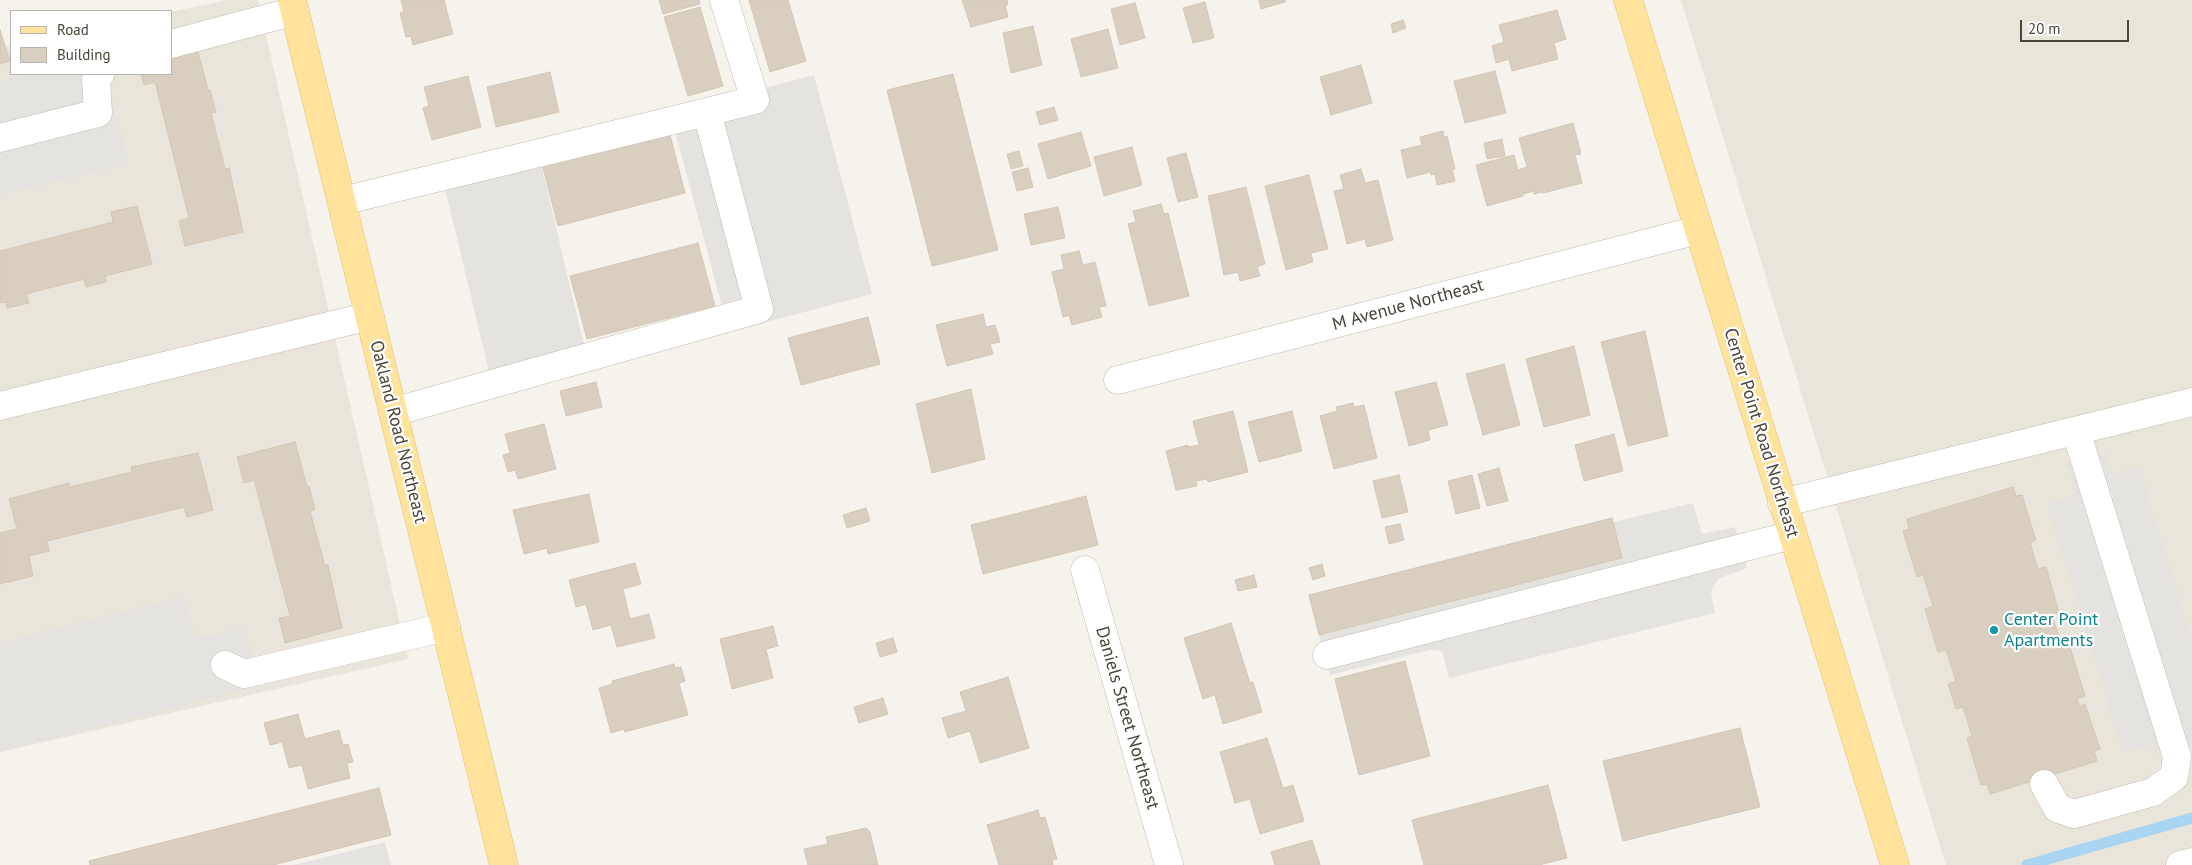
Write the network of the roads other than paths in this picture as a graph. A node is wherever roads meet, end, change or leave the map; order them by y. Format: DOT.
graph roads {
  1 [pos="724,0"];
  2 [pos="1628,0"];
  3 [pos="293,6"];
  4 [pos="172,44"];
  5 [pos="99,75"];
  6 [pos="707,112"];
  7 [pos="0,138"];
  8 [pos="342,201"];
  9 [pos="1698,230"];
  10 [pos="370,316"];
  11 [pos="1118,380"];
  12 [pos="2192,402"];
  13 [pos="0,406"];
  14 [pos="393,412"];
  15 [pos="2076,431"];
  16 [pos="1782,503"];
  17 [pos="1792,535"];
  18 [pos="1085,570"];
  19 [pos="446,627"];
  20 [pos="1327,655"];
  21 [pos="225,665"];
  22 [pos="2044,784"];
  23 [pos="2192,862"];
  24 [pos="499,864"];
  25 [pos="1169,865"];
  26 [pos="1894,865"];
  27 [pos="2180,865"];
  1 -- 6 [label="street"];
  2 -- 9 [label="main road, Center Point Road Northeast"];
  3 -- 4 [label="street"];
  3 -- 8 [label="main road, Oakland Road Northeast"];
  5 -- 7 [label="street"];
  6 -- 8 [label="street"];
  6 -- 14 [label="street"];
  8 -- 10 [label="main road, Oakland Road Northeast"];
  9 -- 11 [label="street, M Avenue Northeast"];
  9 -- 16 [label="main road, Center Point Road Northeast"];
  10 -- 13 [label="street"];
  10 -- 14 [label="main road, Oakland Road Northeast"];
  12 -- 15 [label="street"];
  14 -- 19 [label="main road, Oakland Road Northeast"];
  15 -- 16 [label="street"];
  15 -- 22 [label="street"];
  16 -- 17 [label="main road, Center Point Road Northeast"];
  17 -- 20 [label="street"];
  17 -- 26 [label="main road, Center Point Road Northeast"];
  18 -- 25 [label="street, Daniels Street Northeast"];
  19 -- 21 [label="street"];
  19 -- 24 [label="main road, Oakland Road Northeast"];
  23 -- 27 [label="street"];
}
